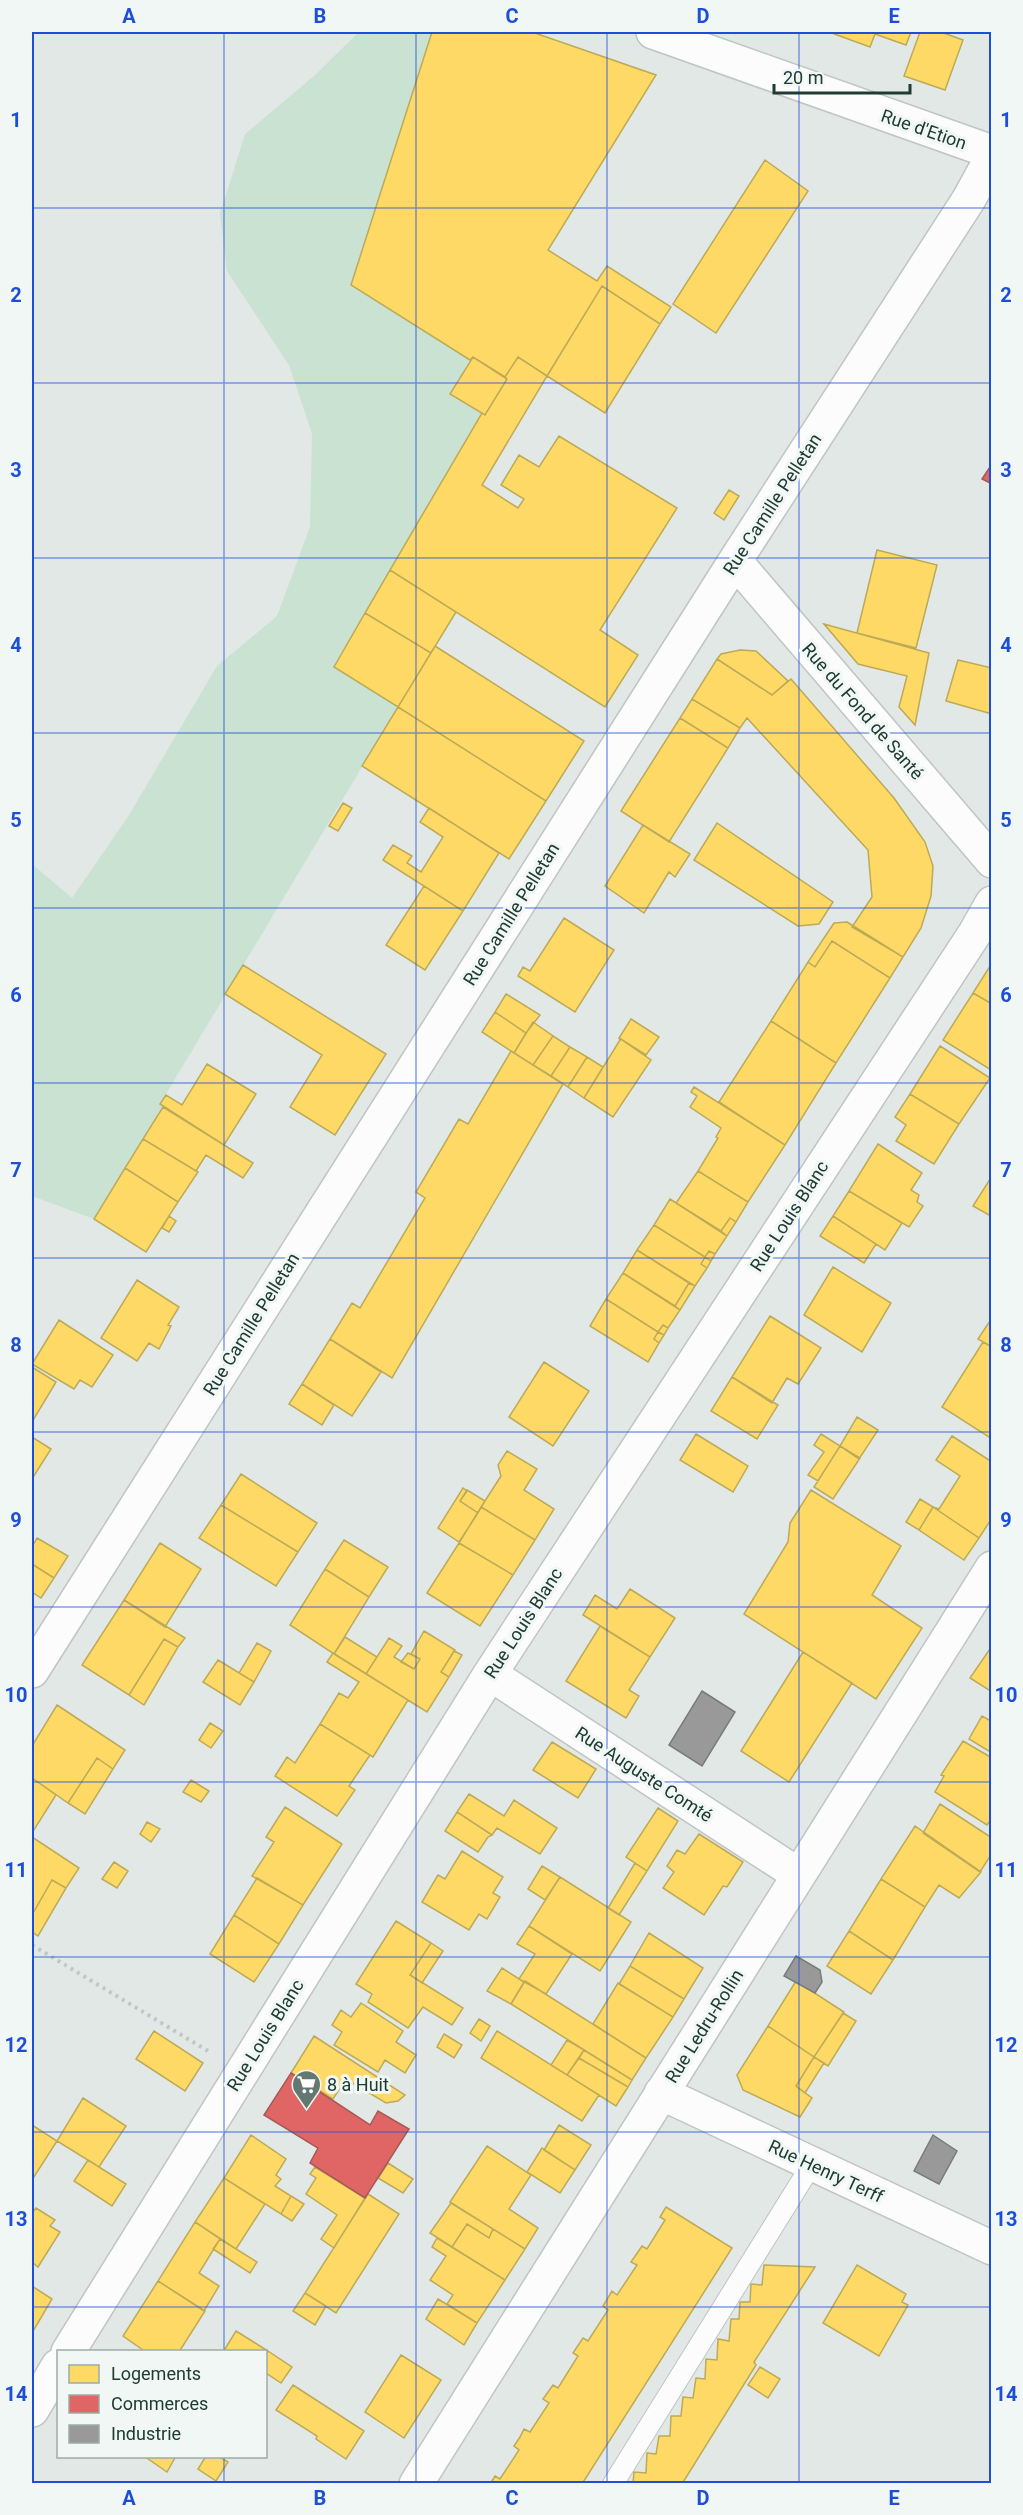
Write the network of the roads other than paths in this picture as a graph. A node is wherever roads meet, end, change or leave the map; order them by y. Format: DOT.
graph roads {
  1 [pos="653,32"];
  2 [pos="992,152"];
  3 [pos="992,157"];
  4 [pos="735,561"];
  5 [pos="992,861"];
  6 [pos="992,903"];
  7 [pos="992,1568"];
  8 [pos="32,1671"];
  9 [pos="490,1674"];
  10 [pos="799,1875"];
  11 [pos="661,2093"];
  12 [pos="812,2164"];
  13 [pos="992,2248"];
  14 [pos="69,2350"];
  15 [pos="57,2368"];
  16 [pos="32,2409"];
  17 [pos="416,2484"];
  18 [pos="613,2484"];
  1 -- 2 [label="street, Rue d'Etion"];
  3 -- 4 [label="street, Rue Camille Pelletan"];
  4 -- 5 [label="street, Rue du Fond de Santé"];
  4 -- 8 [label="street, Rue Camille Pelletan"];
  6 -- 9 [label="street, Rue Louis Blanc"];
  7 -- 10 [label="street, Rue Ledru-Rollin"];
  9 -- 10 [label="street, Rue Auguste Comté"];
  9 -- 14 [label="street, Rue Louis Blanc"];
  10 -- 11 [label="street, Rue Ledru-Rollin"];
  11 -- 12 [label="street, Rue Henry Terff"];
  11 -- 17 [label="street, Rue Ledru-Rollin"];
  12 -- 13 [label="street, Rue Henry Terff"];
  12 -- 18 [label="lane"];
  15 -- 16 [label="street"];
}
